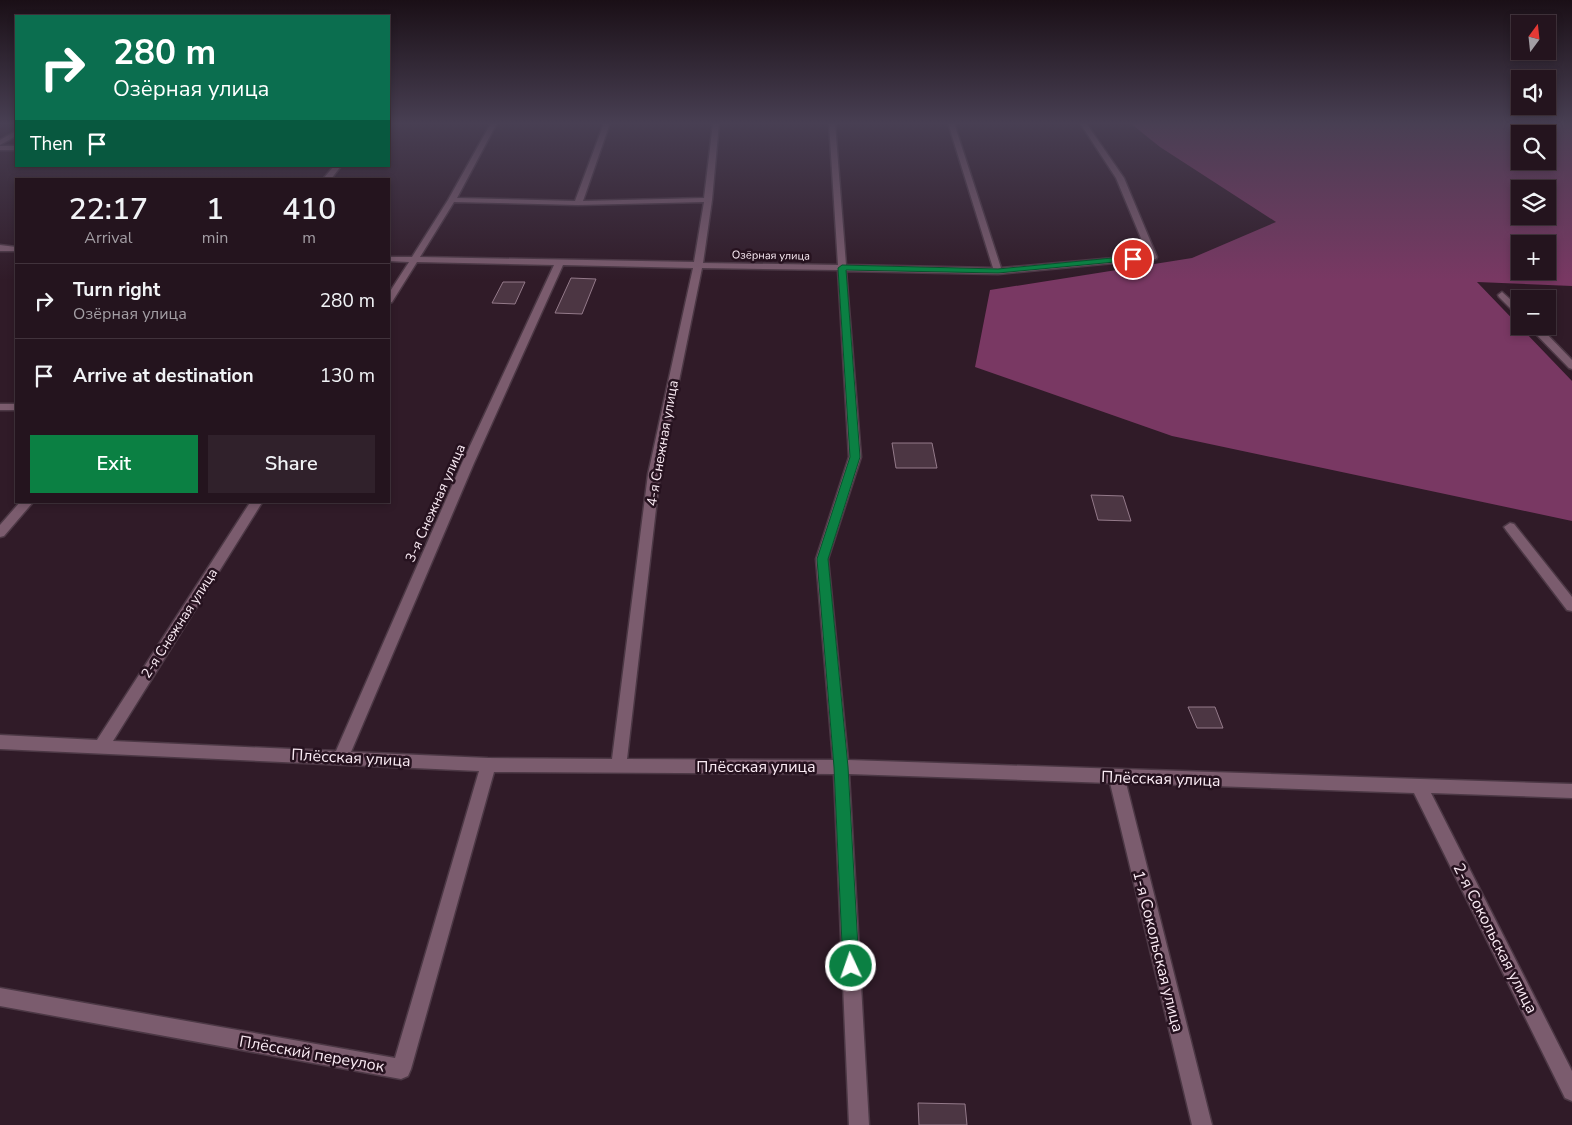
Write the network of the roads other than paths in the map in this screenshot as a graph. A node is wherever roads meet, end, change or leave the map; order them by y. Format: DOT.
graph roads {
  1 [pos="465,176"];
  2 [pos="588,176"];
  3 [pos="711,176"];
  4 [pos="836,176"];
  5 [pos="968,176"];
  6 [pos="1118,176"];
  7 [pos="452,200"];
  8 [pos="708,200"];
  9 [pos="578,203"];
  10 [pos="0,248"];
  11 [pos="15,249"];
  12 [pos="390,259"];
  13 [pos="415,260"];
  14 [pos="560,262"];
  15 [pos="698,265"];
  16 [pos="842,268"];
  17 [pos="998,271"];
  18 [pos="1502,295"];
  19 [pos="390,298"];
  20 [pos="1511,304"];
  21 [pos="1542,335"];
  22 [pos="1572,366"];
  23 [pos="0,407"];
  24 [pos="15,407"];
  25 [pos="26,503"];
  26 [pos="256,503"];
  27 [pos="1510,527"];
  28 [pos="0,533"];
  29 [pos="1572,606"];
  30 [pos="0,742"];
  31 [pos="101,746"];
  32 [pos="341,756"];
  33 [pos="488,765"];
  34 [pos="619,765"];
  35 [pos="841,767"];
  36 [pos="1116,776"];
  37 [pos="1419,786"];
  38 [pos="1572,791"];
  39 [pos="0,997"];
  40 [pos="1572,1091"];
  41 [pos="859,1125"];
  42 [pos="1202,1125"];
  1 -- 7 [label="street"];
  2 -- 9 [label="street"];
  3 -- 8 [label="street, 4-я Снежная улица"];
  4 -- 16 [label="street"];
  5 -- 17 [label="street"];
  6 -- 17 [label="street, Озёрная улица"];
  7 -- 9 [label="street"];
  7 -- 13 [label="street"];
  8 -- 9 [label="street"];
  8 -- 15 [label="street, 4-я Снежная улица"];
  10 -- 11 [label="street"];
  12 -- 13 [label="street, Озёрная улица"];
  13 -- 14 [label="street, Озёрная улица"];
  13 -- 19 [label="street"];
  14 -- 15 [label="street, Озёрная улица"];
  14 -- 32 [label="street, 3-я Снежная улица"];
  15 -- 16 [label="street, Озёрная улица"];
  15 -- 34 [label="street, 4-я Снежная улица"];
  16 -- 17 [label="street, Озёрная улица"];
  16 -- 35 [label="street"];
  18 -- 20 [label="street"];
  21 -- 22 [label="street"];
  23 -- 24 [label="street"];
  25 -- 28 [label="street"];
  26 -- 31 [label="street, 2-я Снежная улица"];
  27 -- 29 [label="street"];
  30 -- 31 [label="street, Плёсская улица"];
  31 -- 32 [label="street, Плёсская улица"];
  32 -- 33 [label="street, Плёсская улица"];
  33 -- 34 [label="street, Плёсская улица"];
  33 -- 39 [label="street, Плёсский переулок"];
  34 -- 35 [label="street, Плёсская улица"];
  35 -- 36 [label="street, Плёсская улица"];
  35 -- 41 [label="street"];
  36 -- 37 [label="street, Плёсская улица"];
  36 -- 42 [label="street, 1-я Сокольская улица"];
  37 -- 38 [label="street, Плёсская улица"];
  37 -- 40 [label="street, 2-я Сокольская улица"];
}
